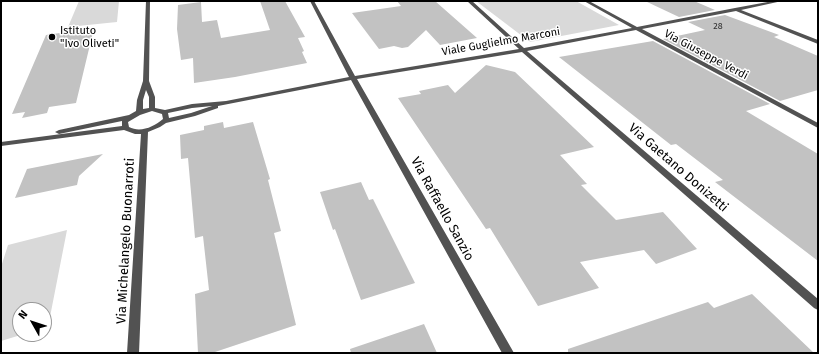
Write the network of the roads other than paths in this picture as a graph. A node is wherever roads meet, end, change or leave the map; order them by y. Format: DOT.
graph roads {
  1 [pos="148,1"];
  2 [pos="312,1"];
  3 [pos="470,1"];
  4 [pos="586,1"];
  5 [pos="780,1"];
  6 [pos="735,9"];
  7 [pos="634,28"];
  8 [pos="818,42"];
  9 [pos="523,50"];
  10 [pos="354,78"];
  11 [pos="146,81"];
  12 [pos="226,103"];
  13 [pos="152,109"];
  14 [pos="139,112"];
  15 [pos="164,112"];
  16 [pos="129,117"];
  17 [pos="164,122"];
  18 [pos="818,126"];
  19 [pos="125,128"];
  20 [pos="145,131"];
  21 [pos="29,140"];
  22 [pos="1,144"];
  23 [pos="818,305"];
  24 [pos="133,353"];
  25 [pos="508,353"];
  1 -- 11 [label="street"];
  2 -- 10 [label="street, Via Raffaello Sanzio"];
  3 -- 9 [label="street, Via Gaetano Donizetti"];
  4 -- 7 [label="street, Via Giuseppe Verdi"];
  5 -- 6 [label="street, Viale Guglielmo Marconi"];
  6 -- 7 [label="street, Viale Guglielmo Marconi"];
  6 -- 8 [label="street"];
  7 -- 9 [label="street, Viale Guglielmo Marconi"];
  7 -- 18 [label="street, Via Giuseppe Verdi"];
  9 -- 10 [label="street, Viale Guglielmo Marconi"];
  9 -- 23 [label="street, Via Gaetano Donizetti"];
  10 -- 12 [label="street, Viale Guglielmo Marconi"];
  10 -- 25 [label="street, Via Raffaello Sanzio"];
  11 -- 13 [label="street"];
  11 -- 14 [label="street"];
  12 -- 15 [label="street, Viale Guglielmo Marconi"];
  12 -- 17 [label="street, Viale Guglielmo Marconi"];
  13 -- 14 [label="street"];
  13 -- 15 [label="street"];
  14 -- 16 [label="street"];
  15 -- 17 [label="street"];
  16 -- 19 [label="street"];
  16 -- 21 [label="street"];
  17 -- 20 [label="street, Viale Guglielmo Marconi"];
  19 -- 20 [label="street"];
  19 -- 21 [label="street"];
  20 -- 24 [label="street, Via Michelangelo Buonarroti"];
  21 -- 22 [label="street"];
}
